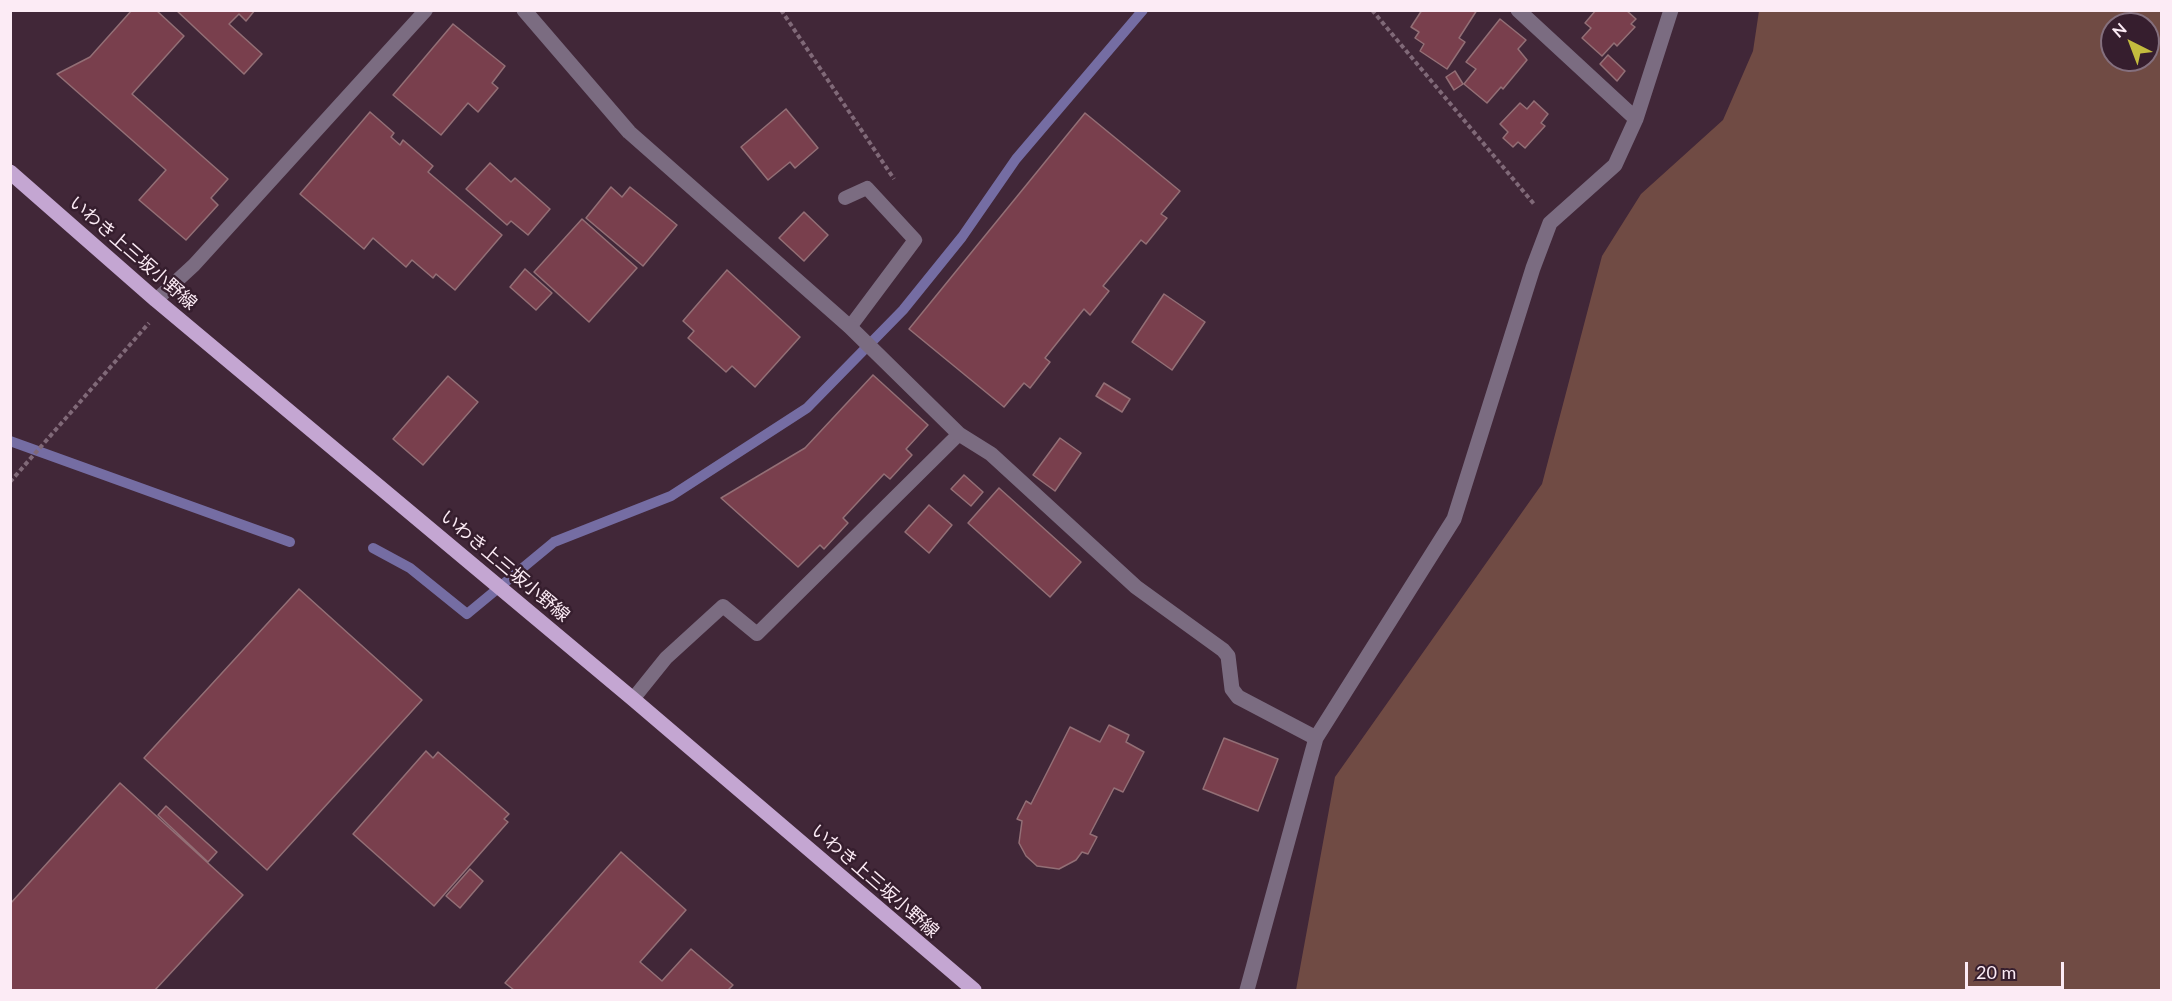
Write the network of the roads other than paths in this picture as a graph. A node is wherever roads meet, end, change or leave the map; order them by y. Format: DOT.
graph roads {
  1 [pos="426,10"];
  2 [pos="524,10"];
  3 [pos="1518,10"];
  4 [pos="1671,10"];
  5 [pos="1636,119"];
  6 [pos="10,172"];
  7 [pos="845,198"];
  8 [pos="159,303"];
  9 [pos="850,327"];
  10 [pos="959,434"];
  11 [pos="633,699"];
  12 [pos="1316,738"];
  13 [pos="974,990"];
  14 [pos="1247,990"];
  1 -- 8 [label="lane"];
  2 -- 9 [label="street"];
  3 -- 5 [label="street"];
  4 -- 5 [label="street"];
  5 -- 12 [label="street"];
  6 -- 8 [label="main road, いわき上三坂小野線"];
  7 -- 9 [label="lane"];
  8 -- 11 [label="main road, いわき上三坂小野線"];
  9 -- 10 [label="street"];
  10 -- 11 [label="lane"];
  10 -- 12 [label="street"];
  11 -- 13 [label="main road, いわき上三坂小野線"];
  12 -- 14 [label="street"];
}
